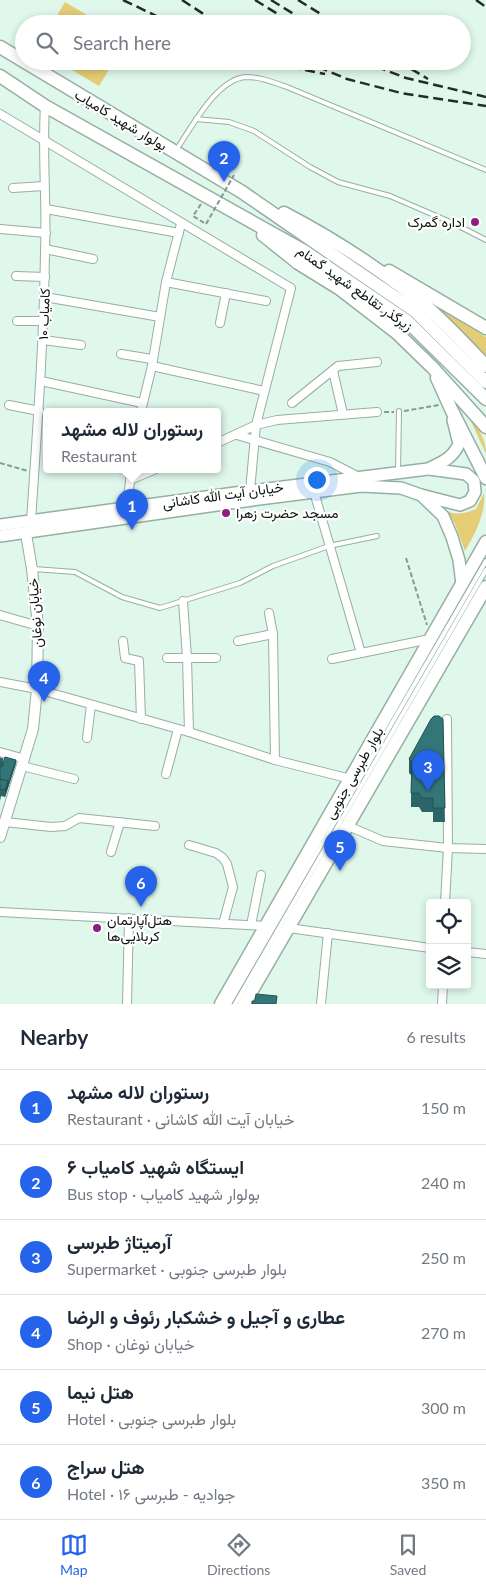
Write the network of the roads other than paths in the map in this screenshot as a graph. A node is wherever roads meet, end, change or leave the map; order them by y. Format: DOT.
graph roads {
  1 [pos="0,47"];
  2 [pos="15,56"];
  3 [pos="38,70"];
  4 [pos="0,76"];
  5 [pos="45,106"];
  6 [pos="0,114"];
  7 [pos="196,119"];
  8 [pos="43,139"];
  9 [pos="174,152"];
  10 [pos="486,170"];
  11 [pos="44,186"];
  12 [pos="13,188"];
  13 [pos="242,192"];
  14 [pos="46,209"];
  15 [pos="234,212"];
  16 [pos="182,224"];
  17 [pos="0,229"];
  18 [pos="46,233"];
  19 [pos="179,233"];
  20 [pos="486,240"];
  21 [pos="46,250"];
  22 [pos="358,256"];
  23 [pos="93,259"];
  24 [pos="16,276"];
  25 [pos="45,277"];
  26 [pos="166,282"];
  27 [pos="226,293"];
  28 [pos="44,297"];
  29 [pos="266,301"];
  30 [pos="160,317"];
  31 [pos="17,320"];
  32 [pos="44,321"];
  33 [pos="220,323"];
  34 [pos="486,328"];
  35 [pos="43,340"];
  36 [pos="81,345"];
  37 [pos="121,354"];
  38 [pos="152,362"];
  39 [pos="376,362"];
  40 [pos="486,366"];
  41 [pos="432,367"];
  42 [pos="333,371"];
  43 [pos="41,382"];
  44 [pos="486,382"];
  45 [pos="264,390"];
  46 [pos="486,399"];
  47 [pos="142,403"];
  48 [pos="292,403"];
  49 [pos="9,405"];
  50 [pos="450,406"];
  51 [pos="141,408"];
  52 [pos="39,410"];
  53 [pos="400,411"];
  54 [pos="377,412"];
  55 [pos="343,414"];
  56 [pos="256,424"];
  57 [pos="486,427"];
  58 [pos="237,435"];
  59 [pos="254,440"];
  60 [pos="221,441"];
  61 [pos="428,468"];
  62 [pos="398,472"];
  63 [pos="131,473"];
  64 [pos="147,473"];
  65 [pos="359,477"];
  66 [pos="486,478"];
  67 [pos="130,480"];
  68 [pos="250,491"];
  69 [pos="314,492"];
  70 [pos="421,495"];
  71 [pos="126,509"];
  72 [pos="31,521"];
  73 [pos="0,525"];
  74 [pos="26,534"];
  75 [pos="0,536"];
  76 [pos="377,536"];
  77 [pos="486,542"];
  78 [pos="329,546"];
  79 [pos="486,562"];
  80 [pos="32,569"];
  81 [pos="486,570"];
  82 [pos="462,584"];
  83 [pos="486,587"];
  84 [pos="183,601"];
  85 [pos="269,613"];
  86 [pos="0,615"];
  87 [pos="38,626"];
  88 [pos="274,634"];
  89 [pos="433,635"];
  90 [pos="123,641"];
  91 [pos="238,641"];
  92 [pos="361,653"];
  93 [pos="167,658"];
  94 [pos="187,658"];
  95 [pos="216,658"];
  96 [pos="332,659"];
  97 [pos="0,682"];
  98 [pos="38,689"];
  99 [pos="91,705"];
  100 [pos="141,719"];
  101 [pos="447,719"];
  102 [pos="178,729"];
  103 [pos="189,732"];
  104 [pos="87,738"];
  105 [pos="0,752"];
  106 [pos="275,760"];
  107 [pos="23,762"];
  108 [pos="166,774"];
  109 [pos="74,779"];
  110 [pos="351,779"];
  111 [pos="5,822"];
  112 [pos="120,822"];
  113 [pos="156,826"];
  114 [pos="348,826"];
  115 [pos="0,836"];
  116 [pos="189,845"];
  117 [pos="448,848"];
  118 [pos="486,849"];
  119 [pos="111,852"];
  120 [pos="261,875"];
  121 [pos="445,899"];
  122 [pos="0,912"];
  123 [pos="129,918"];
  124 [pos="223,924"];
  125 [pos="251,925"];
  126 [pos="266,926"];
  127 [pos="288,928"];
  128 [pos="328,934"];
  129 [pos="426,947"];
  130 [pos="471,952"];
  131 [pos="486,954"];
  132 [pos="443,989"];
  133 [pos="127,1004"];
  134 [pos="221,1004"];
  135 [pos="229,1004"];
  136 [pos="235,1004"];
  137 [pos="244,1004"];
  138 [pos="321,1004"];
  139 [pos="442,1004"];
  1 -- 2 [label="main road, بولوار شهید کامیاب"];
  3 -- 9 [label="main road, بولوار شهید کامیاب"];
  4 -- 5 [label="main road, بولوار شهید کامیاب"];
  5 -- 8 [label="street, کامیاب ۱۰"];
  5 -- 15 [label="main road, بولوار شهید کامیاب"];
  6 -- 8 [label="street"];
  7 -- 9 [label="lane"];
  7 -- 10 [label="lane"];
  7 -- 20 [label="lane"];
  8 -- 11 [label="street, کامیاب ۱۰"];
  8 -- 16 [label="street"];
  9 -- 13 [label="main road, بولوار شهید کامیاب"];
  11 -- 12 [label="street"];
  11 -- 14 [label="street, کامیاب ۱۰"];
  13 -- 22 [label="main road"];
  13 -- 44 [label="main road, زیرگذر تقاطع شهید گمنام"];
  14 -- 18 [label="street, کامیاب ۱۰"];
  14 -- 19 [label="street"];
  15 -- 41 [label="main road"];
  15 -- 46 [label="main road, زیرگذر تقاطع شهید گمنام"];
  16 -- 19 [label="street"];
  16 -- 45 [label="street"];
  17 -- 18 [label="street"];
  18 -- 21 [label="street, کامیاب ۱۰"];
  19 -- 26 [label="street"];
  21 -- 23 [label="street"];
  21 -- 25 [label="street, کامیاب ۱۰"];
  22 -- 34 [label="main road"];
  22 -- 40 [label="main road"];
  24 -- 25 [label="street"];
  25 -- 28 [label="street, کامیاب ۱۰"];
  26 -- 27 [label="street"];
  26 -- 30 [label="street"];
  27 -- 29 [label="street"];
  27 -- 33 [label="street"];
  28 -- 30 [label="street"];
  28 -- 32 [label="street, کامیاب ۱۰"];
  30 -- 38 [label="street"];
  31 -- 32 [label="street"];
  32 -- 35 [label="street, کامیاب ۱۰"];
  35 -- 36 [label="street"];
  35 -- 43 [label="street, کامیاب ۱۰"];
  37 -- 38 [label="street"];
  38 -- 45 [label="street"];
  38 -- 47 [label="street"];
  39 -- 42 [label="street"];
  41 -- 50 [label="main road"];
  41 -- 57 [label="main road"];
  42 -- 48 [label="street"];
  42 -- 55 [label="street"];
  43 -- 47 [label="street"];
  43 -- 52 [label="street, کامیاب ۱۰"];
  45 -- 56 [label="street"];
  47 -- 51 [label="street"];
  49 -- 52 [label="street"];
  50 -- 61 [label="main road, خیابان آیت الله کاشانی"];
  50 -- 66 [label="main road"];
  52 -- 72 [label="street, کامیاب ۱۰"];
  53 -- 62 [label="lane"];
  54 -- 55 [label="street"];
  55 -- 56 [label="street"];
  56 -- 58 [label="street"];
  56 -- 59 [label="street"];
  58 -- 59 [label="street"];
  58 -- 60 [label="street"];
  59 -- 65 [label="street"];
  59 -- 68 [label="street"];
  61 -- 62 [label="main road, خیابان آیت الله کاشانی"];
  61 -- 70 [label="main road"];
  62 -- 65 [label="main road, خیابان آیت الله کاشانی"];
  63 -- 67 [label="street"];
  64 -- 67 [label="street"];
  65 -- 68 [label="main road, خیابان آیت الله کاشانی"];
  67 -- 71 [label="street"];
  68 -- 71 [label="main road, خیابان آیت الله کاشانی"];
  69 -- 70 [label="main road, خیابان آیت الله کاشانی"];
  69 -- 74 [label="main road, خیابان آیت الله کاشانی"];
  69 -- 78 [label="street"];
  70 -- 82 [label="main road, خیابان آیت الله کاشانی"];
  71 -- 72 [label="main road, خیابان آیت الله کاشانی"];
  72 -- 73 [label="main road, خیابان آیت الله کاشانی"];
  74 -- 75 [label="main road, خیابان آیت الله کاشانی"];
  74 -- 80 [label="street, خیابان نوغان"];
  76 -- 78 [label="lane"];
  77 -- 82 [label="main road, بلوار طبرسی جنوبی"];
  78 -- 84 [label="lane"];
  78 -- 92 [label="street"];
  79 -- 135 [label="lane"];
  80 -- 84 [label="lane"];
  80 -- 87 [label="street, خیابان نوغان"];
  81 -- 136 [label="lane"];
  82 -- 89 [label="main road, بلوار طبرسی جنوبی"];
  83 -- 114 [label="main road, بلوار طبرسی جنوبی"];
  84 -- 94 [label="street"];
  85 -- 88 [label="street"];
  86 -- 87 [label="street"];
  87 -- 98 [label="street, خیابان نوغان"];
  88 -- 91 [label="street"];
  88 -- 106 [label="street"];
  89 -- 92 [label="street"];
  89 -- 110 [label="main road, بلوار طبرسی جنوبی"];
  90 -- 100 [label="street"];
  92 -- 96 [label="street"];
  93 -- 94 [label="street"];
  94 -- 95 [label="street"];
  94 -- 103 [label="street"];
  97 -- 98 [label="street"];
  98 -- 99 [label="street"];
  98 -- 107 [label="street, خیابان نوغان"];
  99 -- 100 [label="street"];
  99 -- 104 [label="street"];
  100 -- 102 [label="street"];
  101 -- 117 [label="street"];
  102 -- 103 [label="street"];
  102 -- 108 [label="street"];
  103 -- 106 [label="street"];
  105 -- 107 [label="street"];
  106 -- 110 [label="street"];
  107 -- 109 [label="street"];
  107 -- 111 [label="street, خیابان نوغان"];
  110 -- 126 [label="main road, بلوار طبرسی جنوبی"];
  111 -- 112 [label="street"];
  111 -- 115 [label="street, خیابان نوغان"];
  112 -- 113 [label="street"];
  112 -- 119 [label="street"];
  114 -- 117 [label="street"];
  114 -- 127 [label="main road, بلوار طبرسی جنوبی"];
  116 -- 124 [label="street"];
  117 -- 118 [label="street"];
  117 -- 121 [label="street"];
  120 -- 125 [label="street"];
  122 -- 123 [label="street"];
  123 -- 124 [label="street"];
  123 -- 133 [label="street"];
  124 -- 125 [label="street"];
  125 -- 126 [label="street"];
  126 -- 134 [label="main road, بلوار طبرسی جنوبی"];
  127 -- 128 [label="street"];
  127 -- 137 [label="main road, بلوار طبرسی جنوبی"];
  128 -- 129 [label="street"];
  128 -- 138 [label="street"];
  130 -- 131 [label="street"];
  132 -- 139 [label="street"];
}
